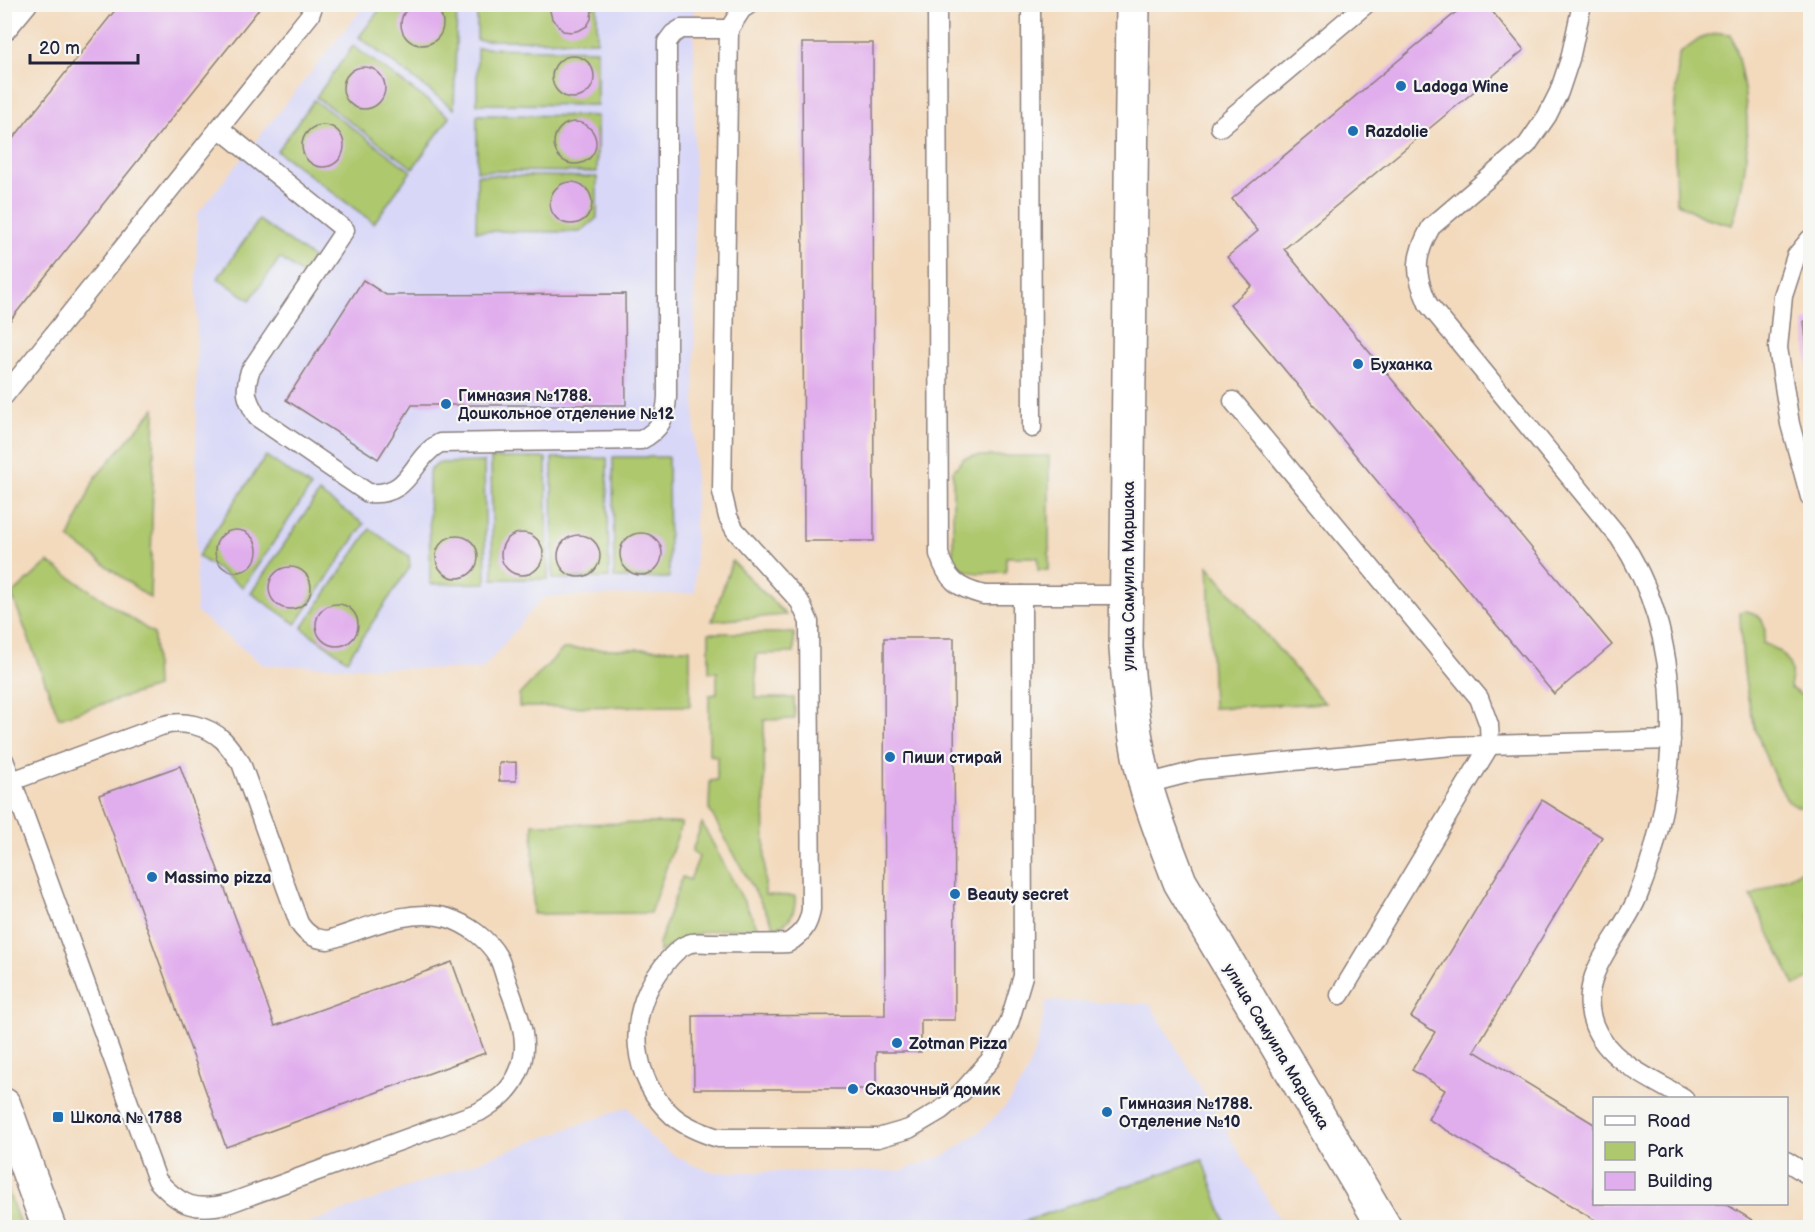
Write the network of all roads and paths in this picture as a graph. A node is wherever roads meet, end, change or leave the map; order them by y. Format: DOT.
graph roads {
  1 [pos="28,4"];
  2 [pos="314,4"];
  3 [pos="750,4"];
  4 [pos="937,4"];
  5 [pos="1031,4"];
  6 [pos="1133,4"];
  7 [pos="1366,4"];
  8 [pos="1582,4"];
  9 [pos="729,29"];
  10 [pos="4,33"];
  11 [pos="1220,126"];
  12 [pos="219,128"];
  13 [pos="1810,239"];
  14 [pos="4,396"];
  15 [pos="1233,401"];
  16 [pos="1032,428"];
  17 [pos="1810,497"];
  18 [pos="1126,595"];
  19 [pos="1022,596"];
  20 [pos="1671,740"];
  21 [pos="1490,745"];
  22 [pos="4,760"];
  23 [pos="8,782"];
  24 [pos="1146,784"];
  25 [pos="1340,995"];
  26 [pos="1682,1097"];
  27 [pos="4,1105"];
  28 [pos="1788,1162"];
  29 [pos="1810,1176"];
  30 [pos="49,1227"];
  31 [pos="1385,1227"];
  1 -- 10 [label="lane"];
  2 -- 12 [label="lane"];
  3 -- 9 [label="lane"];
  4 -- 19 [label="lane"];
  5 -- 16 [label="lane"];
  6 -- 18 [label="street, улица Самуила Маршака"];
  7 -- 11 [label="lane"];
  8 -- 20 [label="lane"];
  9 -- 12 [label="lane"];
  9 -- 19 [label="lane"];
  12 -- 14 [label="lane"];
  13 -- 17 [label="lane"];
  15 -- 21 [label="lane"];
  18 -- 19 [label="lane"];
  18 -- 24 [label="street, улица Самуила Маршака"];
  20 -- 21 [label="lane"];
  20 -- 26 [label="lane"];
  21 -- 24 [label="lane"];
  21 -- 25 [label="lane"];
  22 -- 23 [label="lane"];
  23 -- 23 [label="lane"];
  24 -- 31 [label="street, улица Самуила Маршака"];
  27 -- 30 [label="street"];
  28 -- 29 [label="lane"];
}
